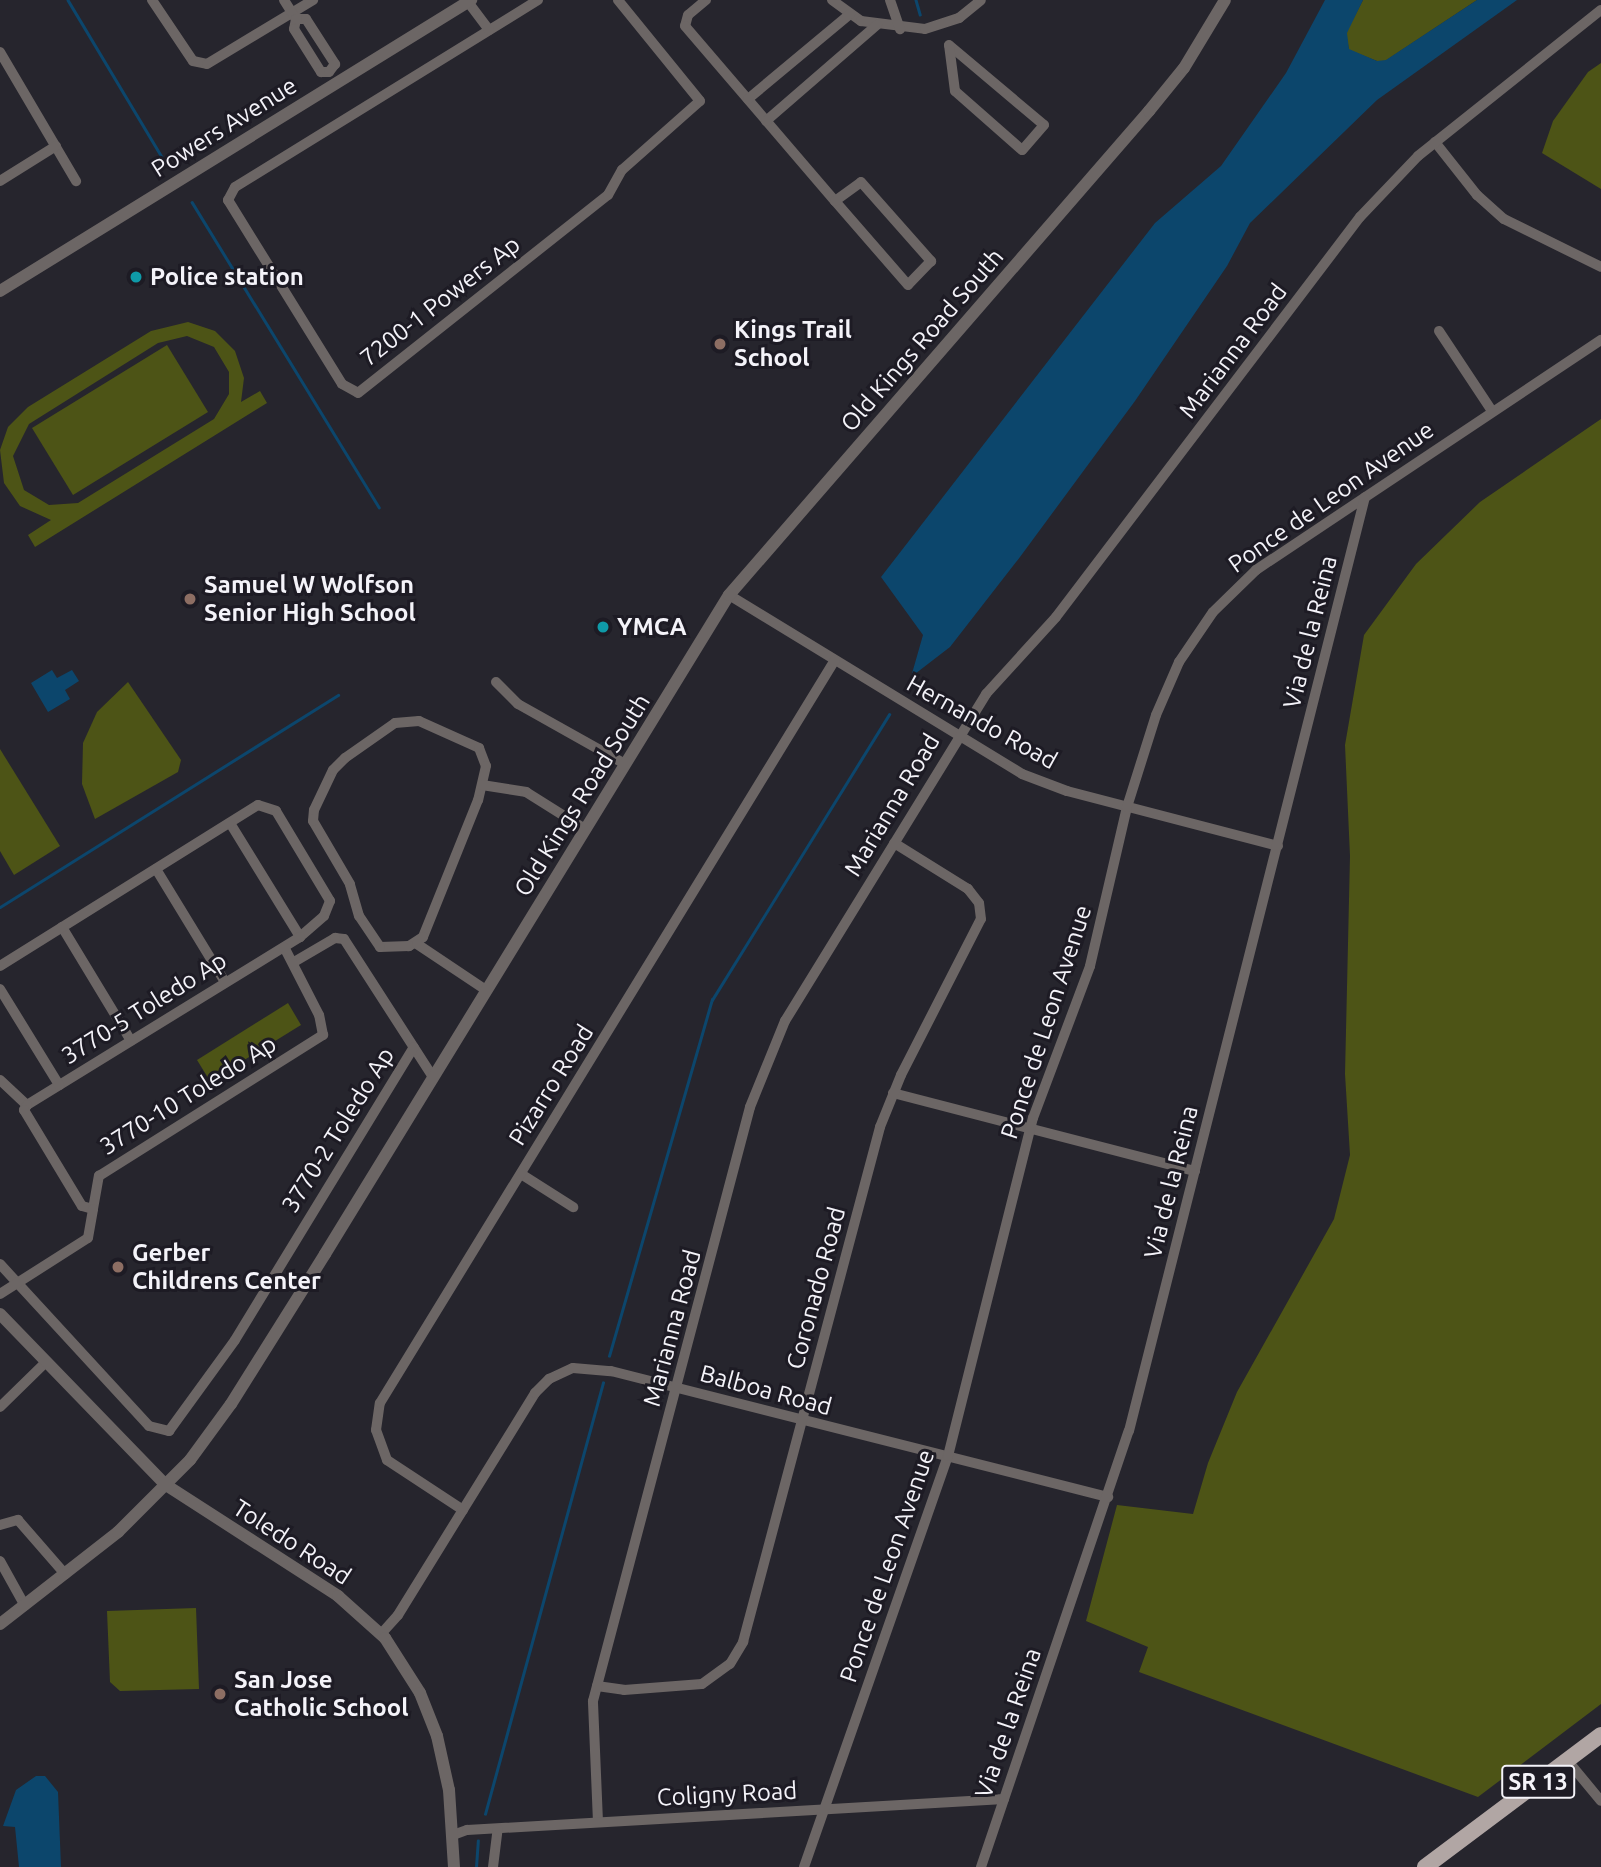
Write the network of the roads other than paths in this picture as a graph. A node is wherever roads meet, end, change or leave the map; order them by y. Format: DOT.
graph roads {
  1 [pos="152,0"];
  2 [pos="285,0"];
  3 [pos="313,0"];
  4 [pos="538,0"];
  5 [pos="618,0"];
  6 [pos="706,0"];
  7 [pos="832,0"];
  8 [pos="890,0"];
  9 [pos="981,0"];
  10 [pos="1225,0"];
  11 [pos="470,1"];
  12 [pos="1601,10"];
  13 [pos="850,14"];
  14 [pos="294,16"];
  15 [pos="877,25"];
  16 [pos="933,28"];
  17 [pos="900,29"];
  18 [pos="489,30"];
  19 [pos="949,45"];
  20 [pos="0,52"];
  21 [pos="333,78"];
  22 [pos="748,99"];
  23 [pos="766,121"];
  24 [pos="1435,142"];
  25 [pos="56,146"];
  26 [pos="0,181"];
  27 [pos="76,181"];
  28 [pos="835,201"];
  29 [pos="1601,267"];
  30 [pos="0,291"];
  31 [pos="1439,331"];
  32 [pos="1601,340"];
  33 [pos="1492,411"];
  34 [pos="1365,496"];
  35 [pos="729,595"];
  36 [pos="835,660"];
  37 [pos="496,682"];
  38 [pos="959,736"];
  39 [pos="625,764"];
  40 [pos="482,785"];
  41 [pos="1127,807"];
  42 [pos="230,822"];
  43 [pos="585,830"];
  44 [pos="894,843"];
  45 [pos="1278,846"];
  46 [pos="156,869"];
  47 [pos="62,928"];
  48 [pos="300,937"];
  49 [pos="417,944"];
  50 [pos="284,947"];
  51 [pos="294,962"];
  52 [pos="0,966"];
  53 [pos="225,982"];
  54 [pos="0,989"];
  55 [pos="486,990"];
  56 [pos="131,1041"];
  57 [pos="414,1047"];
  58 [pos="433,1077"];
  59 [pos="0,1080"];
  60 [pos="59,1085"];
  61 [pos="3,1093"];
  62 [pos="893,1093"];
  63 [pos="27,1105"];
  64 [pos="1030,1128"];
  65 [pos="1195,1171"];
  66 [pos="521,1174"];
  67 [pos="572,1207"];
  68 [pos="93,1209"];
  69 [pos="0,1264"];
  70 [pos="15,1284"];
  71 [pos="0,1294"];
  72 [pos="0,1314"];
  73 [pos="46,1362"];
  74 [pos="677,1388"];
  75 [pos="0,1407"];
  76 [pos="803,1421"];
  77 [pos="948,1456"];
  78 [pos="166,1485"];
  79 [pos="1108,1497"];
  80 [pos="463,1510"];
  81 [pos="0,1525"];
  82 [pos="0,1562"];
  83 [pos="65,1574"];
  84 [pos="25,1606"];
  85 [pos="0,1624"];
  86 [pos="381,1634"];
  87 [pos="597,1686"];
  88 [pos="1601,1735"];
  89 [pos="1567,1760"];
  90 [pos="1004,1799"];
  91 [pos="1601,1801"];
  92 [pos="824,1811"];
  93 [pos="598,1822"];
  94 [pos="498,1829"];
  95 [pos="453,1835"];
  96 [pos="1432,1865"];
  97 [pos="454,1867"];
  98 [pos="493,1867"];
  99 [pos="804,1867"];
  100 [pos="981,1867"];
  1 -- 14 [label="street"];
  2 -- 14 [label="street"];
  3 -- 14 [label="street"];
  4 -- 18 [label="street, 7200-1 Powers Ap"];
  5 -- 18 [label="street, 7200-1 Powers Ap"];
  6 -- 22 [label="street"];
  7 -- 13 [label="street"];
  8 -- 17 [label="street"];
  9 -- 16 [label="street"];
  10 -- 35 [label="street, Old Kings Road South"];
  11 -- 18 [label="street"];
  11 -- 21 [label="street, Powers Avenue"];
  12 -- 24 [label="street, Marianna Road"];
  13 -- 15 [label="street"];
  13 -- 22 [label="street"];
  14 -- 21 [label="street"];
  14 -- 21 [label="street"];
  15 -- 17 [label="street"];
  15 -- 23 [label="street"];
  16 -- 17 [label="street"];
  16 -- 19 [label="street"];
  19 -- 19 [label="street"];
  20 -- 25 [label="street"];
  21 -- 30 [label="street, Powers Avenue"];
  22 -- 23 [label="street"];
  23 -- 28 [label="street"];
  24 -- 29 [label="street"];
  24 -- 38 [label="street, Marianna Road"];
  25 -- 26 [label="street"];
  25 -- 27 [label="street"];
  28 -- 28 [label="street"];
  31 -- 33 [label="street"];
  32 -- 33 [label="street, Ponce de Leon Avenue"];
  33 -- 34 [label="street, Ponce de Leon Avenue"];
  34 -- 41 [label="street, Ponce de Leon Avenue"];
  34 -- 45 [label="street, Via de la Reina"];
  35 -- 36 [label="street, Hernando Road"];
  35 -- 39 [label="street, Old Kings Road South"];
  36 -- 38 [label="street, Hernando Road"];
  36 -- 66 [label="street, Pizarro Road"];
  37 -- 39 [label="street"];
  38 -- 41 [label="street, Hernando Road"];
  38 -- 44 [label="street, Marianna Road"];
  39 -- 43 [label="street, Old Kings Road South"];
  40 -- 43 [label="street"];
  40 -- 49 [label="street"];
  40 -- 49 [label="street"];
  41 -- 45 [label="street, Hernando Road"];
  41 -- 64 [label="street, Ponce de Leon Avenue"];
  42 -- 46 [label="street"];
  42 -- 48 [label="street"];
  42 -- 48 [label="street"];
  43 -- 55 [label="street, Old Kings Road South"];
  44 -- 62 [label="street, Coronado Road"];
  44 -- 74 [label="street, Marianna Road"];
  45 -- 65 [label="street, Via de la Reina"];
  46 -- 47 [label="street"];
  46 -- 53 [label="street"];
  47 -- 52 [label="street"];
  47 -- 56 [label="street"];
  48 -- 50 [label="street"];
  49 -- 55 [label="street"];
  50 -- 51 [label="street, 3770-10 Toledo Ap"];
  50 -- 53 [label="street, 3770-5 Toledo Ap"];
  51 -- 57 [label="street, 3770-2 Toledo Ap"];
  51 -- 68 [label="street, 3770-10 Toledo Ap"];
  53 -- 56 [label="street, 3770-5 Toledo Ap"];
  54 -- 60 [label="street"];
  55 -- 58 [label="street, Old Kings Road South"];
  56 -- 60 [label="street, 3770-5 Toledo Ap"];
  57 -- 58 [label="street"];
  57 -- 70 [label="street, 3770-2 Toledo Ap"];
  58 -- 78 [label="street, Old Kings Road South"];
  59 -- 61 [label="street"];
  60 -- 63 [label="street, 3770-5 Toledo Ap"];
  61 -- 63 [label="street"];
  62 -- 64 [label="street"];
  62 -- 76 [label="street, Coronado Road"];
  63 -- 68 [label="street"];
  64 -- 65 [label="street"];
  64 -- 77 [label="street, Ponce de Leon Avenue"];
  65 -- 79 [label="street, Via de la Reina"];
  66 -- 67 [label="street"];
  66 -- 80 [label="street, Pizarro Road"];
  68 -- 70 [label="street"];
  69 -- 70 [label="street, 3770-2 Toledo Ap"];
  70 -- 71 [label="street"];
  72 -- 73 [label="street, Toledo Road"];
  73 -- 75 [label="street"];
  73 -- 78 [label="street, Toledo Road"];
  74 -- 76 [label="street, Balboa Road"];
  74 -- 80 [label="street, Balboa Road"];
  74 -- 87 [label="street, Marianna Road"];
  76 -- 77 [label="street, Balboa Road"];
  76 -- 87 [label="street, Coronado Road"];
  77 -- 79 [label="street, Balboa Road"];
  77 -- 92 [label="street, Ponce de Leon Avenue"];
  78 -- 83 [label="street, Old Kings Road South"];
  78 -- 86 [label="street, Toledo Road"];
  79 -- 90 [label="street, Via de la Reina"];
  80 -- 86 [label="street, Balboa Road"];
  81 -- 83 [label="street"];
  82 -- 84 [label="street"];
  83 -- 84 [label="street, Old Kings Road South"];
  84 -- 85 [label="street, Old Kings Road South"];
  86 -- 95 [label="street, Toledo Road"];
  87 -- 93 [label="street, Marianna Road"];
  88 -- 89 [label="main road, SR 13"];
  89 -- 91 [label="street"];
  89 -- 96 [label="main road, SR 13"];
  90 -- 92 [label="street, Coligny Road"];
  90 -- 100 [label="street, Via de la Reina"];
  92 -- 93 [label="street, Coligny Road"];
  92 -- 99 [label="street, Ponce de Leon Avenue"];
  93 -- 94 [label="street, Coligny Road"];
  94 -- 95 [label="street, Coligny Road"];
  94 -- 98 [label="street"];
  95 -- 97 [label="street, Toledo Road"];
}
